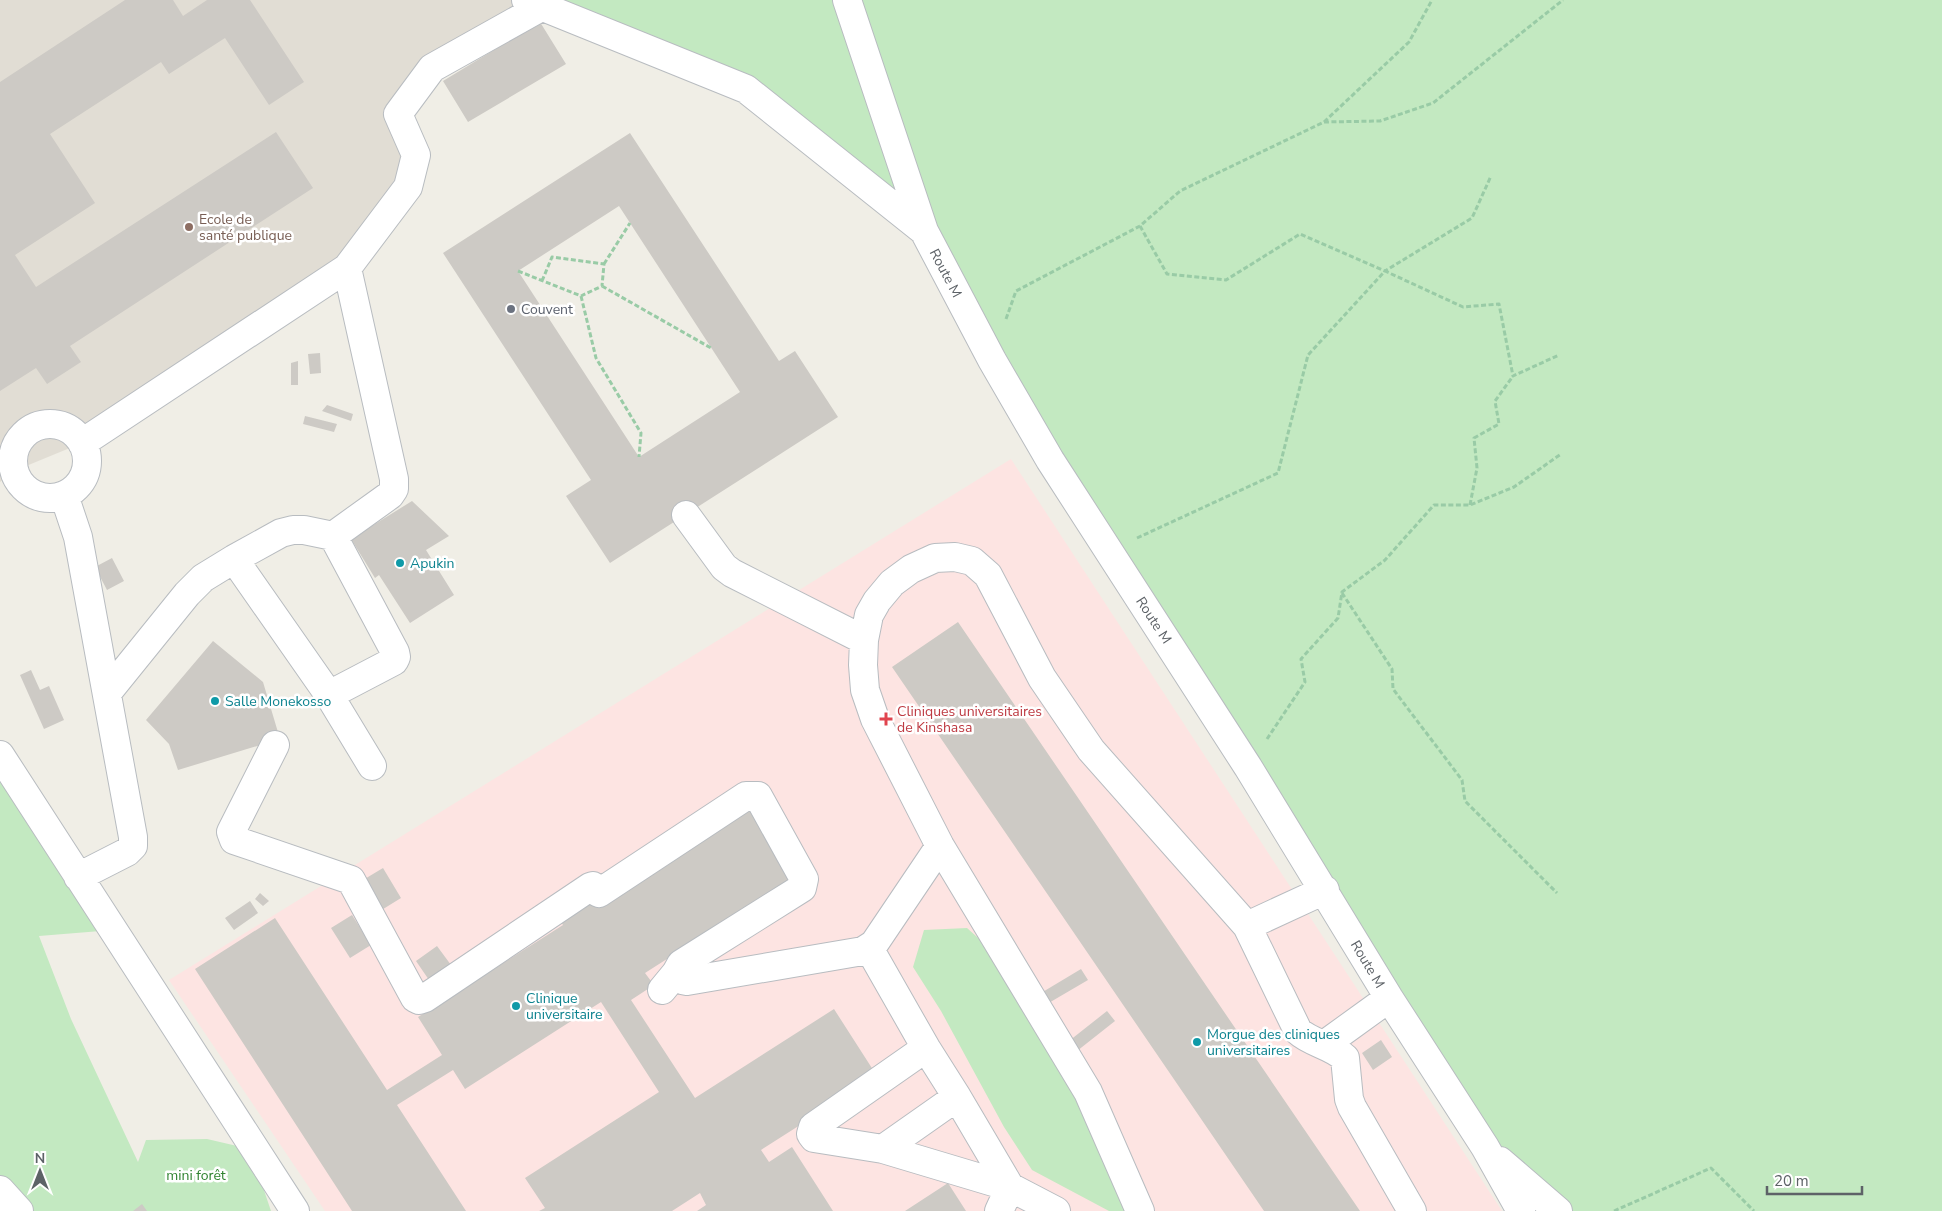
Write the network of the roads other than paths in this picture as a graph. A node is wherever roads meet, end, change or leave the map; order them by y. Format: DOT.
graph roads {
  1 [pos="847,0"];
  2 [pos="534,3"];
  3 [pos="924,231"];
  4 [pos="347,268"];
  5 [pos="82,443"];
  6 [pos="9,486"];
  7 [pos="64,495"];
  8 [pos="686,515"];
  9 [pos="333,536"];
  10 [pos="234,559"];
  11 [pos="864,640"];
  12 [pos="107,693"];
  13 [pos="329,695"];
  14 [pos="275,745"];
  15 [pos="0,755"];
  16 [pos="372,766"];
  17 [pos="940,846"];
  18 [pos="78,876"];
  19 [pos="1325,890"];
  20 [pos="1247,926"];
  21 [pos="869,948"];
  22 [pos="1389,998"];
  23 [pos="1324,1045"];
  24 [pos="926,1048"];
  25 [pos="957,1096"];
  26 [pos="1485,1147"];
  27 [pos="882,1149"];
  28 [pos="0,1190"];
  29 [pos="1004,1199"];
  30 [pos="19,1211"];
  31 [pos="295,1211"];
  32 [pos="1056,1211"];
  33 [pos="1140,1211"];
  34 [pos="1412,1211"];
  35 [pos="1521,1211"];
  36 [pos="1558,1211"];
  1 -- 3 [label="lane, Route M"];
  2 -- 3 [label="lane"];
  2 -- 4 [label="lane"];
  3 -- 19 [label="lane, Route M"];
  4 -- 5 [label="lane"];
  4 -- 9 [label="lane"];
  5 -- 6 [label="lane"];
  5 -- 7 [label="lane"];
  6 -- 7 [label="lane"];
  7 -- 12 [label="lane"];
  8 -- 11 [label="lane"];
  9 -- 10 [label="lane"];
  9 -- 13 [label="lane"];
  10 -- 12 [label="lane"];
  10 -- 13 [label="lane"];
  11 -- 17 [label="lane"];
  11 -- 20 [label="lane"];
  12 -- 18 [label="lane"];
  13 -- 16 [label="lane"];
  14 -- 21 [label="lane"];
  15 -- 18 [label="lane"];
  17 -- 21 [label="lane"];
  17 -- 33 [label="lane"];
  18 -- 31 [label="lane"];
  19 -- 20 [label="lane"];
  19 -- 22 [label="lane, Route M"];
  20 -- 23 [label="lane"];
  21 -- 24 [label="lane"];
  22 -- 23 [label="lane"];
  22 -- 26 [label="lane, Route M"];
  23 -- 34 [label="lane"];
  24 -- 25 [label="lane"];
  24 -- 27 [label="lane"];
  25 -- 27 [label="lane"];
  25 -- 29 [label="lane"];
  26 -- 35 [label="lane, Route M"];
  26 -- 36 [label="lane"];
  27 -- 29 [label="lane"];
  28 -- 30 [label="lane"];
  29 -- 32 [label="lane"];
}
